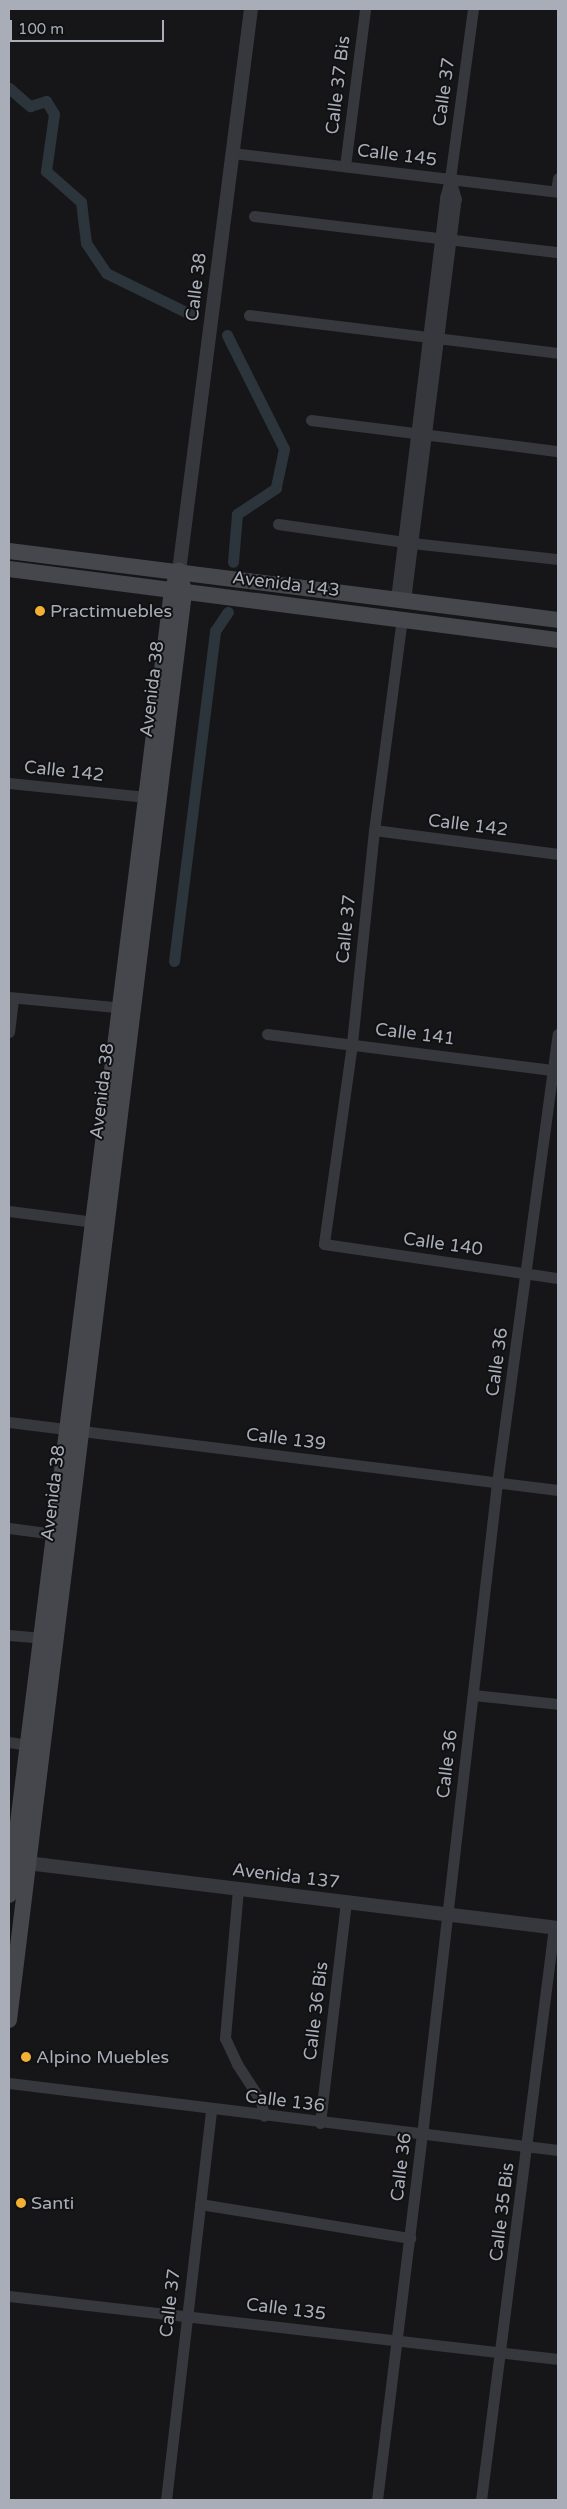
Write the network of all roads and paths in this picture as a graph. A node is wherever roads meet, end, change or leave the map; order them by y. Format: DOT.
graph roads {
  1 [pos="251,9"];
  2 [pos="365,9"];
  3 [pos="473,9"];
  4 [pos="232,154"];
  5 [pos="346,166"];
  6 [pos="558,178"];
  7 [pos="450,179"];
  8 [pos="557,192"];
  9 [pos="254,216"];
  10 [pos="445,239"];
  11 [pos="558,252"];
  12 [pos="249,315"];
  13 [pos="433,337"];
  14 [pos="558,353"];
  15 [pos="311,420"];
  16 [pos="421,434"];
  17 [pos="558,451"];
  18 [pos="278,524"];
  19 [pos="407,543"];
  20 [pos="9,551"];
  21 [pos="558,559"];
  22 [pos="9,569"];
  23 [pos="179,571"];
  24 [pos="178,591"];
  25 [pos="400,600"];
  26 [pos="402,618"];
  27 [pos="558,620"];
  28 [pos="558,640"];
  29 [pos="9,783"];
  30 [pos="146,797"];
  31 [pos="374,830"];
  32 [pos="558,854"];
  33 [pos="11,997"];
  34 [pos="126,1008"];
  35 [pos="9,1032"];
  36 [pos="267,1034"];
  37 [pos="558,1034"];
  38 [pos="352,1044"];
  39 [pos="556,1070"];
  40 [pos="9,1211"];
  41 [pos="94,1222"];
  42 [pos="324,1244"];
  43 [pos="527,1274"];
  44 [pos="558,1278"];
  45 [pos="9,1422"];
  46 [pos="74,1431"];
  47 [pos="497,1483"];
  48 [pos="558,1490"];
  49 [pos="9,1528"];
  50 [pos="55,1534"];
  51 [pos="9,1635"];
  52 [pos="42,1638"];
  53 [pos="473,1695"];
  54 [pos="558,1704"];
  55 [pos="9,1742"];
  56 [pos="29,1744"];
  57 [pos="17,1862"];
  58 [pos="238,1889"];
  59 [pos="9,1895"];
  60 [pos="346,1902"];
  61 [pos="447,1916"];
  62 [pos="556,1928"];
  63 [pos="9,2020"];
  64 [pos="9,2083"];
  65 [pos="211,2109"];
  66 [pos="264,2116"];
  67 [pos="320,2123"];
  68 [pos="422,2135"];
  69 [pos="527,2146"];
  70 [pos="558,2150"];
  71 [pos="200,2204"];
  72 [pos="410,2238"];
  73 [pos="9,2296"];
  74 [pos="186,2315"];
  75 [pos="398,2340"];
  76 [pos="502,2352"];
  77 [pos="558,2359"];
  78 [pos="166,2500"];
  79 [pos="377,2500"];
  80 [pos="481,2500"];
  1 -- 4 [label="street, Calle 38"];
  2 -- 5 [label="street, Calle 37 Bis"];
  3 -- 7 [label="street, Calle 37"];
  4 -- 5 [label="street, Calle 145"];
  4 -- 23 [label="street, Calle 38"];
  5 -- 7 [label="street, Calle 145"];
  6 -- 8 [label="street"];
  7 -- 8 [label="street, Calle 145"];
  7 -- 10 [label="street, Calle 37"];
  9 -- 10 [label="street"];
  10 -- 11 [label="street"];
  10 -- 13 [label="street, Calle 37"];
  12 -- 13 [label="street"];
  13 -- 14 [label="street"];
  13 -- 16 [label="street, Calle 37"];
  15 -- 16 [label="street"];
  16 -- 17 [label="street"];
  16 -- 19 [label="street, Calle 37"];
  18 -- 19 [label="street"];
  19 -- 21 [label="street"];
  19 -- 25 [label="street, Calle 37"];
  20 -- 23 [label="main road, Avenida 143"];
  22 -- 24 [label="main road, Avenida 143"];
  23 -- 24 [label="main road, Avenida 38"];
  23 -- 25 [label="main road, Avenida 143"];
  24 -- 26 [label="main road, Avenida 143"];
  24 -- 30 [label="main road, Avenida 38"];
  24 -- 34 [label="main road, Avenida 38"];
  25 -- 27 [label="main road, Avenida 143"];
  26 -- 28 [label="main road, Avenida 143"];
  26 -- 31 [label="street, Calle 37"];
  29 -- 30 [label="street, Calle 142"];
  30 -- 34 [label="main road, Avenida 38"];
  31 -- 32 [label="street, Calle 142"];
  31 -- 38 [label="street, Calle 37"];
  33 -- 34 [label="street"];
  33 -- 35 [label="street"];
  34 -- 41 [label="main road, Avenida 38"];
  34 -- 46 [label="main road, Avenida 38"];
  36 -- 38 [label="street, Calle 141"];
  37 -- 39 [label="street, Calle 36"];
  38 -- 39 [label="street, Calle 141"];
  38 -- 42 [label="street, Calle 37"];
  39 -- 43 [label="street, Calle 36"];
  40 -- 41 [label="street"];
  41 -- 46 [label="main road, Avenida 38"];
  42 -- 43 [label="street, Calle 140"];
  43 -- 44 [label="street, Calle 140"];
  43 -- 47 [label="street, Calle 36"];
  45 -- 46 [label="street, Calle 139"];
  46 -- 47 [label="street, Calle 139"];
  46 -- 50 [label="main road, Avenida 38"];
  46 -- 57 [label="main road, Avenida 38"];
  47 -- 48 [label="street, Calle 139"];
  47 -- 53 [label="street, Calle 36"];
  49 -- 50 [label="street"];
  50 -- 52 [label="main road, Avenida 38"];
  51 -- 52 [label="street"];
  52 -- 56 [label="main road, Avenida 38"];
  53 -- 54 [label="street"];
  53 -- 61 [label="street, Calle 36"];
  55 -- 56 [label="street"];
  56 -- 57 [label="main road, Avenida 38"];
  57 -- 58 [label="street, Avenida 137"];
  57 -- 59 [label="main road, Avenida 38"];
  57 -- 63 [label="main road, Avenida 38"];
  58 -- 60 [label="street, Avenida 137"];
  58 -- 66 [label="street"];
  60 -- 61 [label="street, Avenida 137"];
  60 -- 67 [label="street, Calle 36 Bis"];
  61 -- 62 [label="street, Avenida 137"];
  61 -- 68 [label="street, Calle 36"];
  62 -- 69 [label="street, Calle 35 Bis"];
  64 -- 65 [label="street, Calle 136"];
  65 -- 66 [label="street, Calle 136"];
  65 -- 71 [label="street, Calle 37"];
  66 -- 67 [label="street, Calle 136"];
  67 -- 68 [label="street, Calle 136"];
  68 -- 69 [label="street, Calle 136"];
  68 -- 72 [label="street, Calle 36"];
  69 -- 70 [label="street, Calle 136"];
  69 -- 76 [label="street, Calle 35 Bis"];
  71 -- 72 [label="street"];
  71 -- 74 [label="street, Calle 37"];
  72 -- 75 [label="street, Calle 36"];
  73 -- 74 [label="street, Calle 135"];
  74 -- 75 [label="street, Calle 135"];
  74 -- 78 [label="street, Calle 37"];
  75 -- 76 [label="street, Calle 135"];
  75 -- 79 [label="street, Calle 36"];
  76 -- 77 [label="street, Calle 135"];
  76 -- 80 [label="street, Calle 35 Bis"];
}
